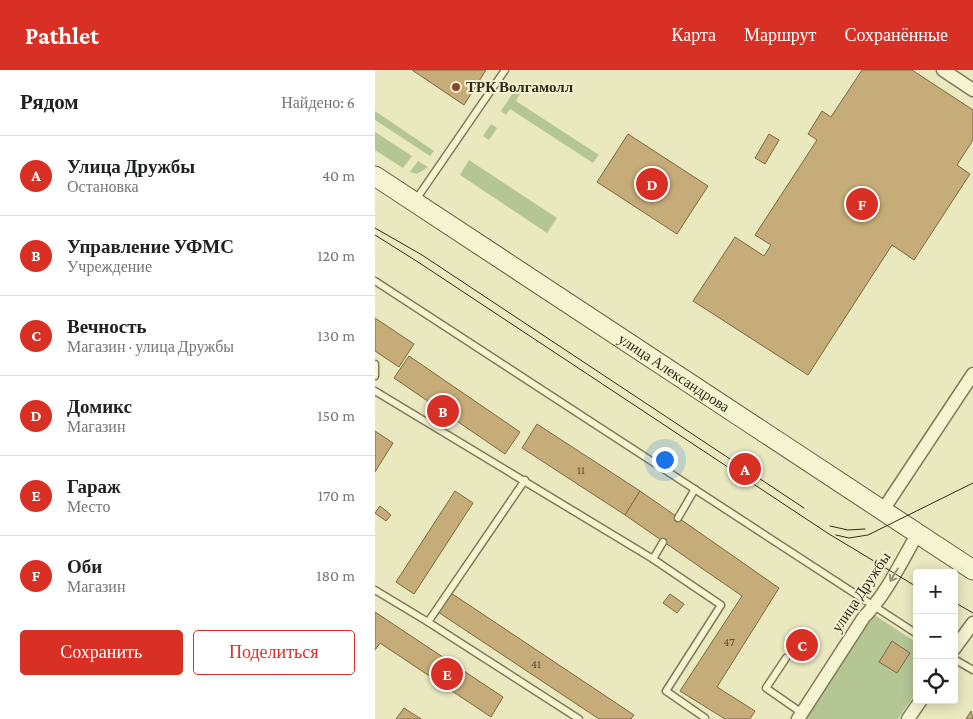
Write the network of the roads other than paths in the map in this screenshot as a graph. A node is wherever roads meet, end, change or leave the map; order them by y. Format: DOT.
graph roads {
  1 [pos="505,70"];
  2 [pos="943,70"];
  3 [pos="973,90"];
  4 [pos="375,176"];
  5 [pos="415,201"];
  6 [pos="375,281"];
  7 [pos="375,364"];
  8 [pos="973,374"];
  9 [pos="375,376"];
  10 [pos="375,391"];
  11 [pos="525,480"];
  12 [pos="695,489"];
  13 [pos="883,510"];
  14 [pos="678,518"];
  15 [pos="918,533"];
  16 [pos="663,542"];
  17 [pos="653,559"];
  18 [pos="973,570"];
  19 [pos="375,590"];
  20 [pos="874,606"];
  21 [pos="428,622"];
  22 [pos="973,623"];
  23 [pos="913,631"];
  24 [pos="958,644"];
  25 [pos="786,658"];
  26 [pos="958,661"];
  27 [pos="973,670"];
  28 [pos="918,704"];
  29 [pos="800,716"];
  30 [pos="579,719"];
  31 [pos="705,719"];
  32 [pos="908,719"];
  1 -- 5 [label="lane"];
  2 -- 3 [label="street"];
  4 -- 5 [label="main road, улица Александрова"];
  5 -- 13 [label="main road, улица Александрова"];
  6 -- 12 [label="lane"];
  7 -- 9 [label="lane"];
  8 -- 13 [label="street"];
  10 -- 11 [label="lane"];
  11 -- 17 [label="lane"];
  11 -- 21 [label="lane"];
  12 -- 14 [label="lane"];
  12 -- 20 [label="lane"];
  13 -- 15 [label="main road, улица Александрова"];
  15 -- 18 [label="main road, улица Александрова"];
  15 -- 20 [label="street, улица Дружбы, one-way"];
  16 -- 17 [label="lane"];
  17 -- 31 [label="lane"];
  19 -- 21 [label="lane"];
  20 -- 23 [label="lane"];
  20 -- 29 [label="street, улица Дружбы"];
  21 -- 30 [label="lane"];
  22 -- 24 [label="street"];
  25 -- 29 [label="lane"];
  26 -- 27 [label="lane"];
  28 -- 32 [label="street"];
}
